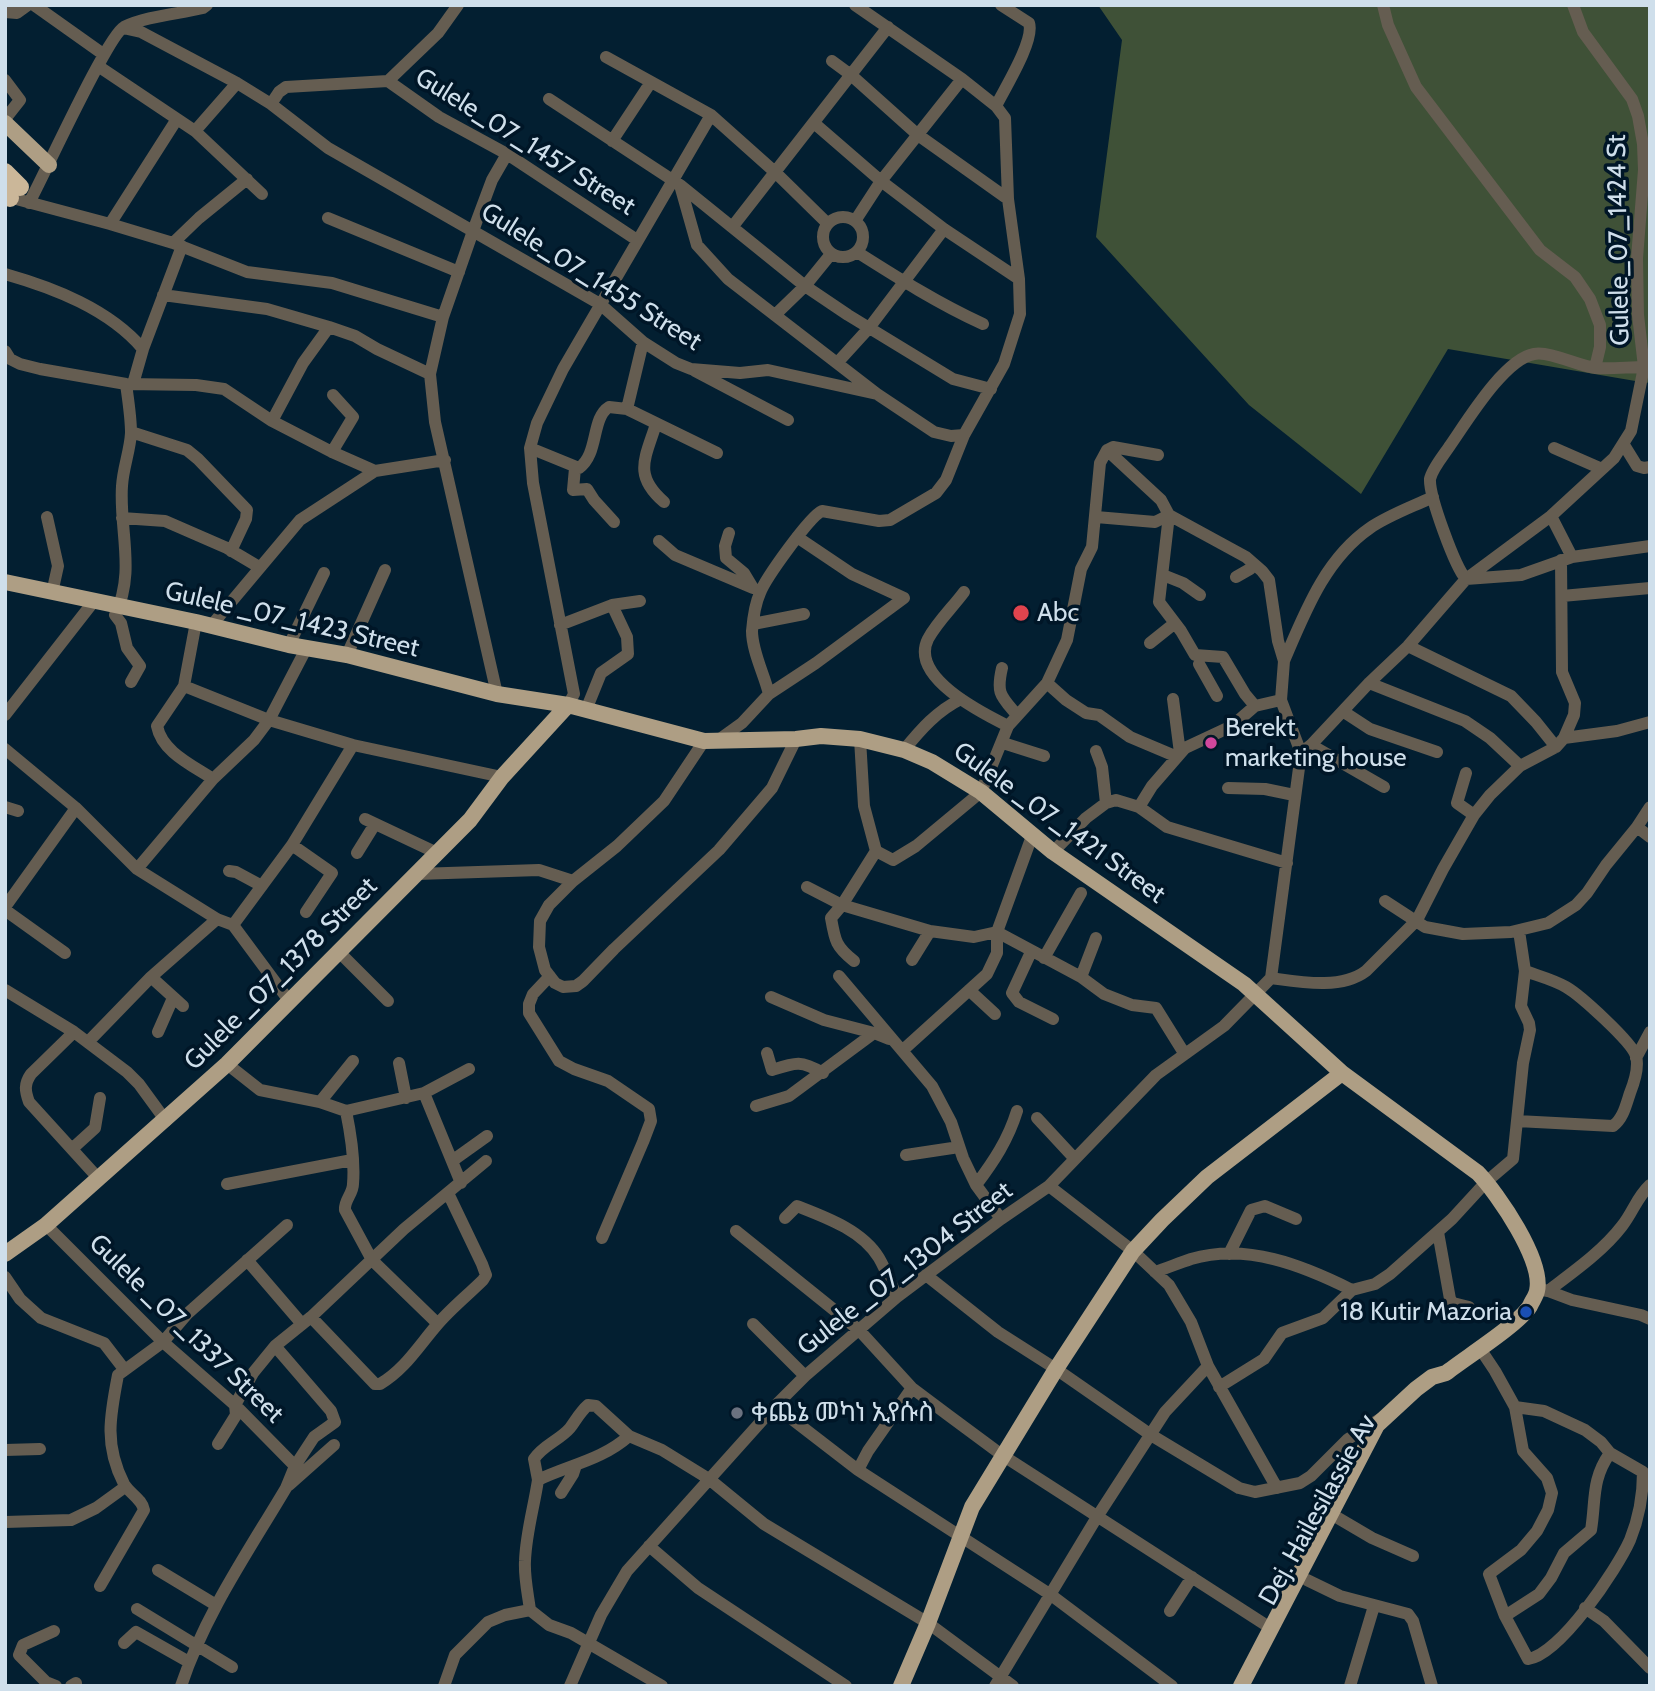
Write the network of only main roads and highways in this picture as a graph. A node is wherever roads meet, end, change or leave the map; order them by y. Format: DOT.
graph roads {
  1 [pos="5,121"];
  2 [pos="49,165"];
  3 [pos="5,172"];
  4 [pos="17,196"];
  5 [pos="5,582"];
  6 [pos="568,705"];
  7 [pos="1342,1073"];
  8 [pos="5,1254"];
  9 [pos="1446,1373"];
  10 [pos="901,1686"];
  11 [pos="1241,1686"];
  12 [pos="1251,1686"];
  1 -- 2 [label="main road"];
  3 -- 4 [label="highway"];
  5 -- 6 [label="main road, Gulele _07_1423 Street"];
  6 -- 7 [label="main road, Gulele _07_1421 Street"];
  6 -- 8 [label="main road, Gulele _07_1378 Street"];
  7 -- 9 [label="main road, Gulele _07_1421 Street"];
  7 -- 10 [label="main road"];
  9 -- 11 [label="main road"];
  9 -- 12 [label="main road, Dej. Hailesilassie Av"];
}
